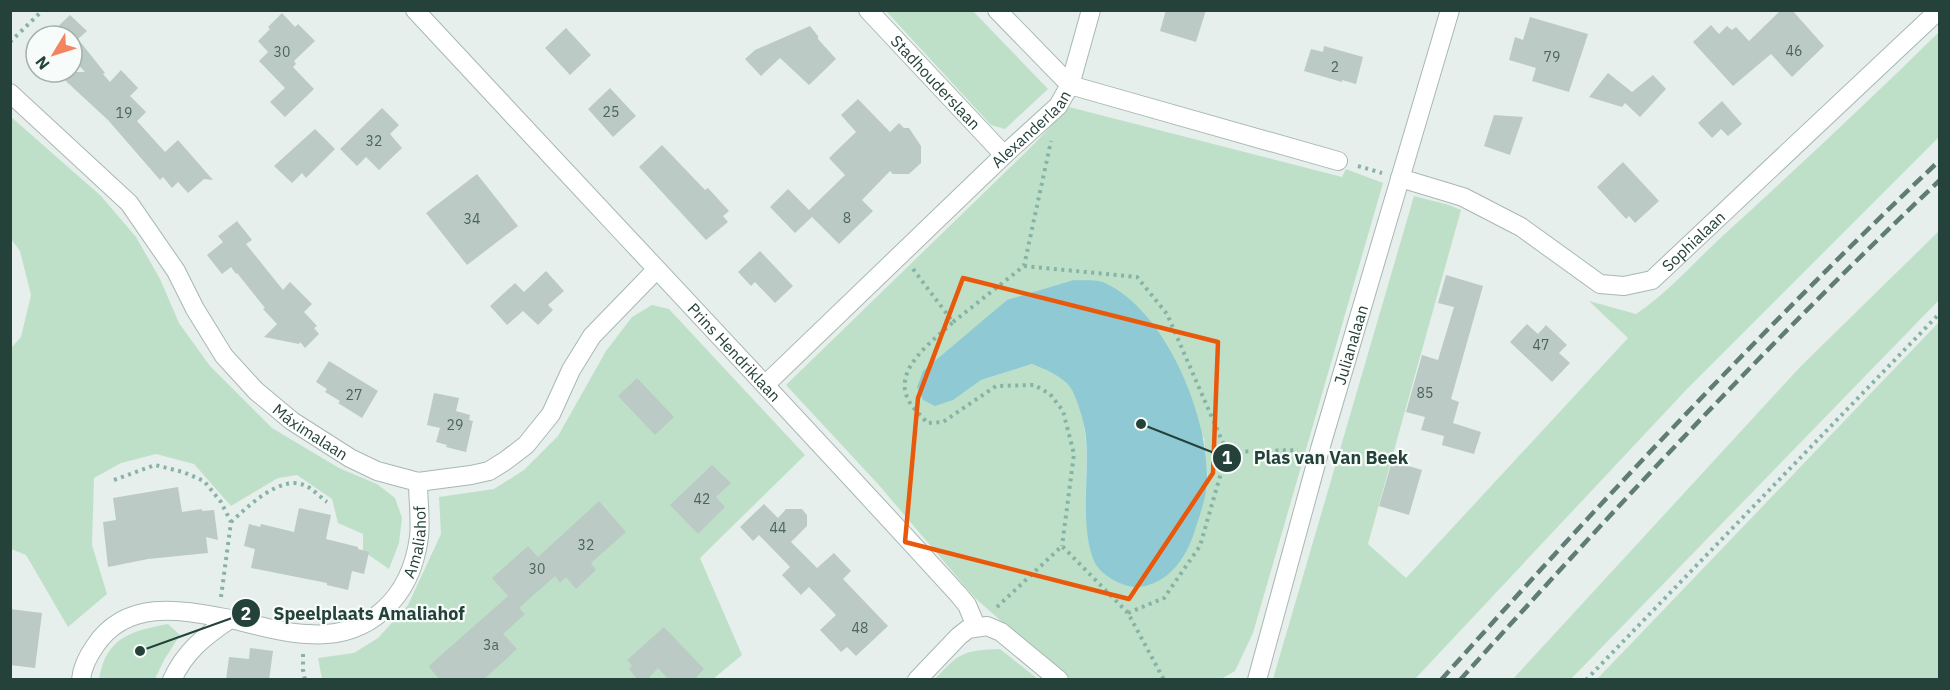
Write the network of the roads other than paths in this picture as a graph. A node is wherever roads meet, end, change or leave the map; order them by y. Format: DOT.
graph roads {
  1 [pos="415,10"];
  2 [pos="868,10"];
  3 [pos="997,10"];
  4 [pos="1091,10"];
  5 [pos="1450,10"];
  6 [pos="1939,10"];
  7 [pos="1070,85"];
  8 [pos="10,93"];
  9 [pos="1004,155"];
  10 [pos="1338,161"];
  11 [pos="1400,178"];
  12 [pos="656,270"];
  13 [pos="766,384"];
  14 [pos="418,482"];
  15 [pos="224,618"];
  16 [pos="976,626"];
  17 [pos="81,680"];
  18 [pos="172,680"];
  19 [pos="917,680"];
  20 [pos="1059,680"];
  21 [pos="1257,680"];
  1 -- 12 [label="street, Prins Hendriklaan"];
  2 -- 9 [label="street, Stadhouderslaan"];
  3 -- 7 [label="street"];
  4 -- 7 [label="street"];
  5 -- 11 [label="street, Julianalaan"];
  6 -- 11 [label="street, Sophialaan"];
  7 -- 9 [label="street, Alexanderlaan"];
  7 -- 10 [label="street, Alexanderlaan"];
  8 -- 14 [label="street, Máximalaan"];
  9 -- 13 [label="street, Alexanderlaan"];
  11 -- 21 [label="street, Julianalaan"];
  12 -- 13 [label="street, Prins Hendriklaan"];
  12 -- 14 [label="street, Máximalaan"];
  13 -- 16 [label="street, Prins Hendriklaan"];
  14 -- 15 [label="street, Amaliahof"];
  15 -- 17 [label="street, Amaliahof"];
  15 -- 18 [label="street"];
  16 -- 19 [label="street"];
  16 -- 20 [label="street"];
}
